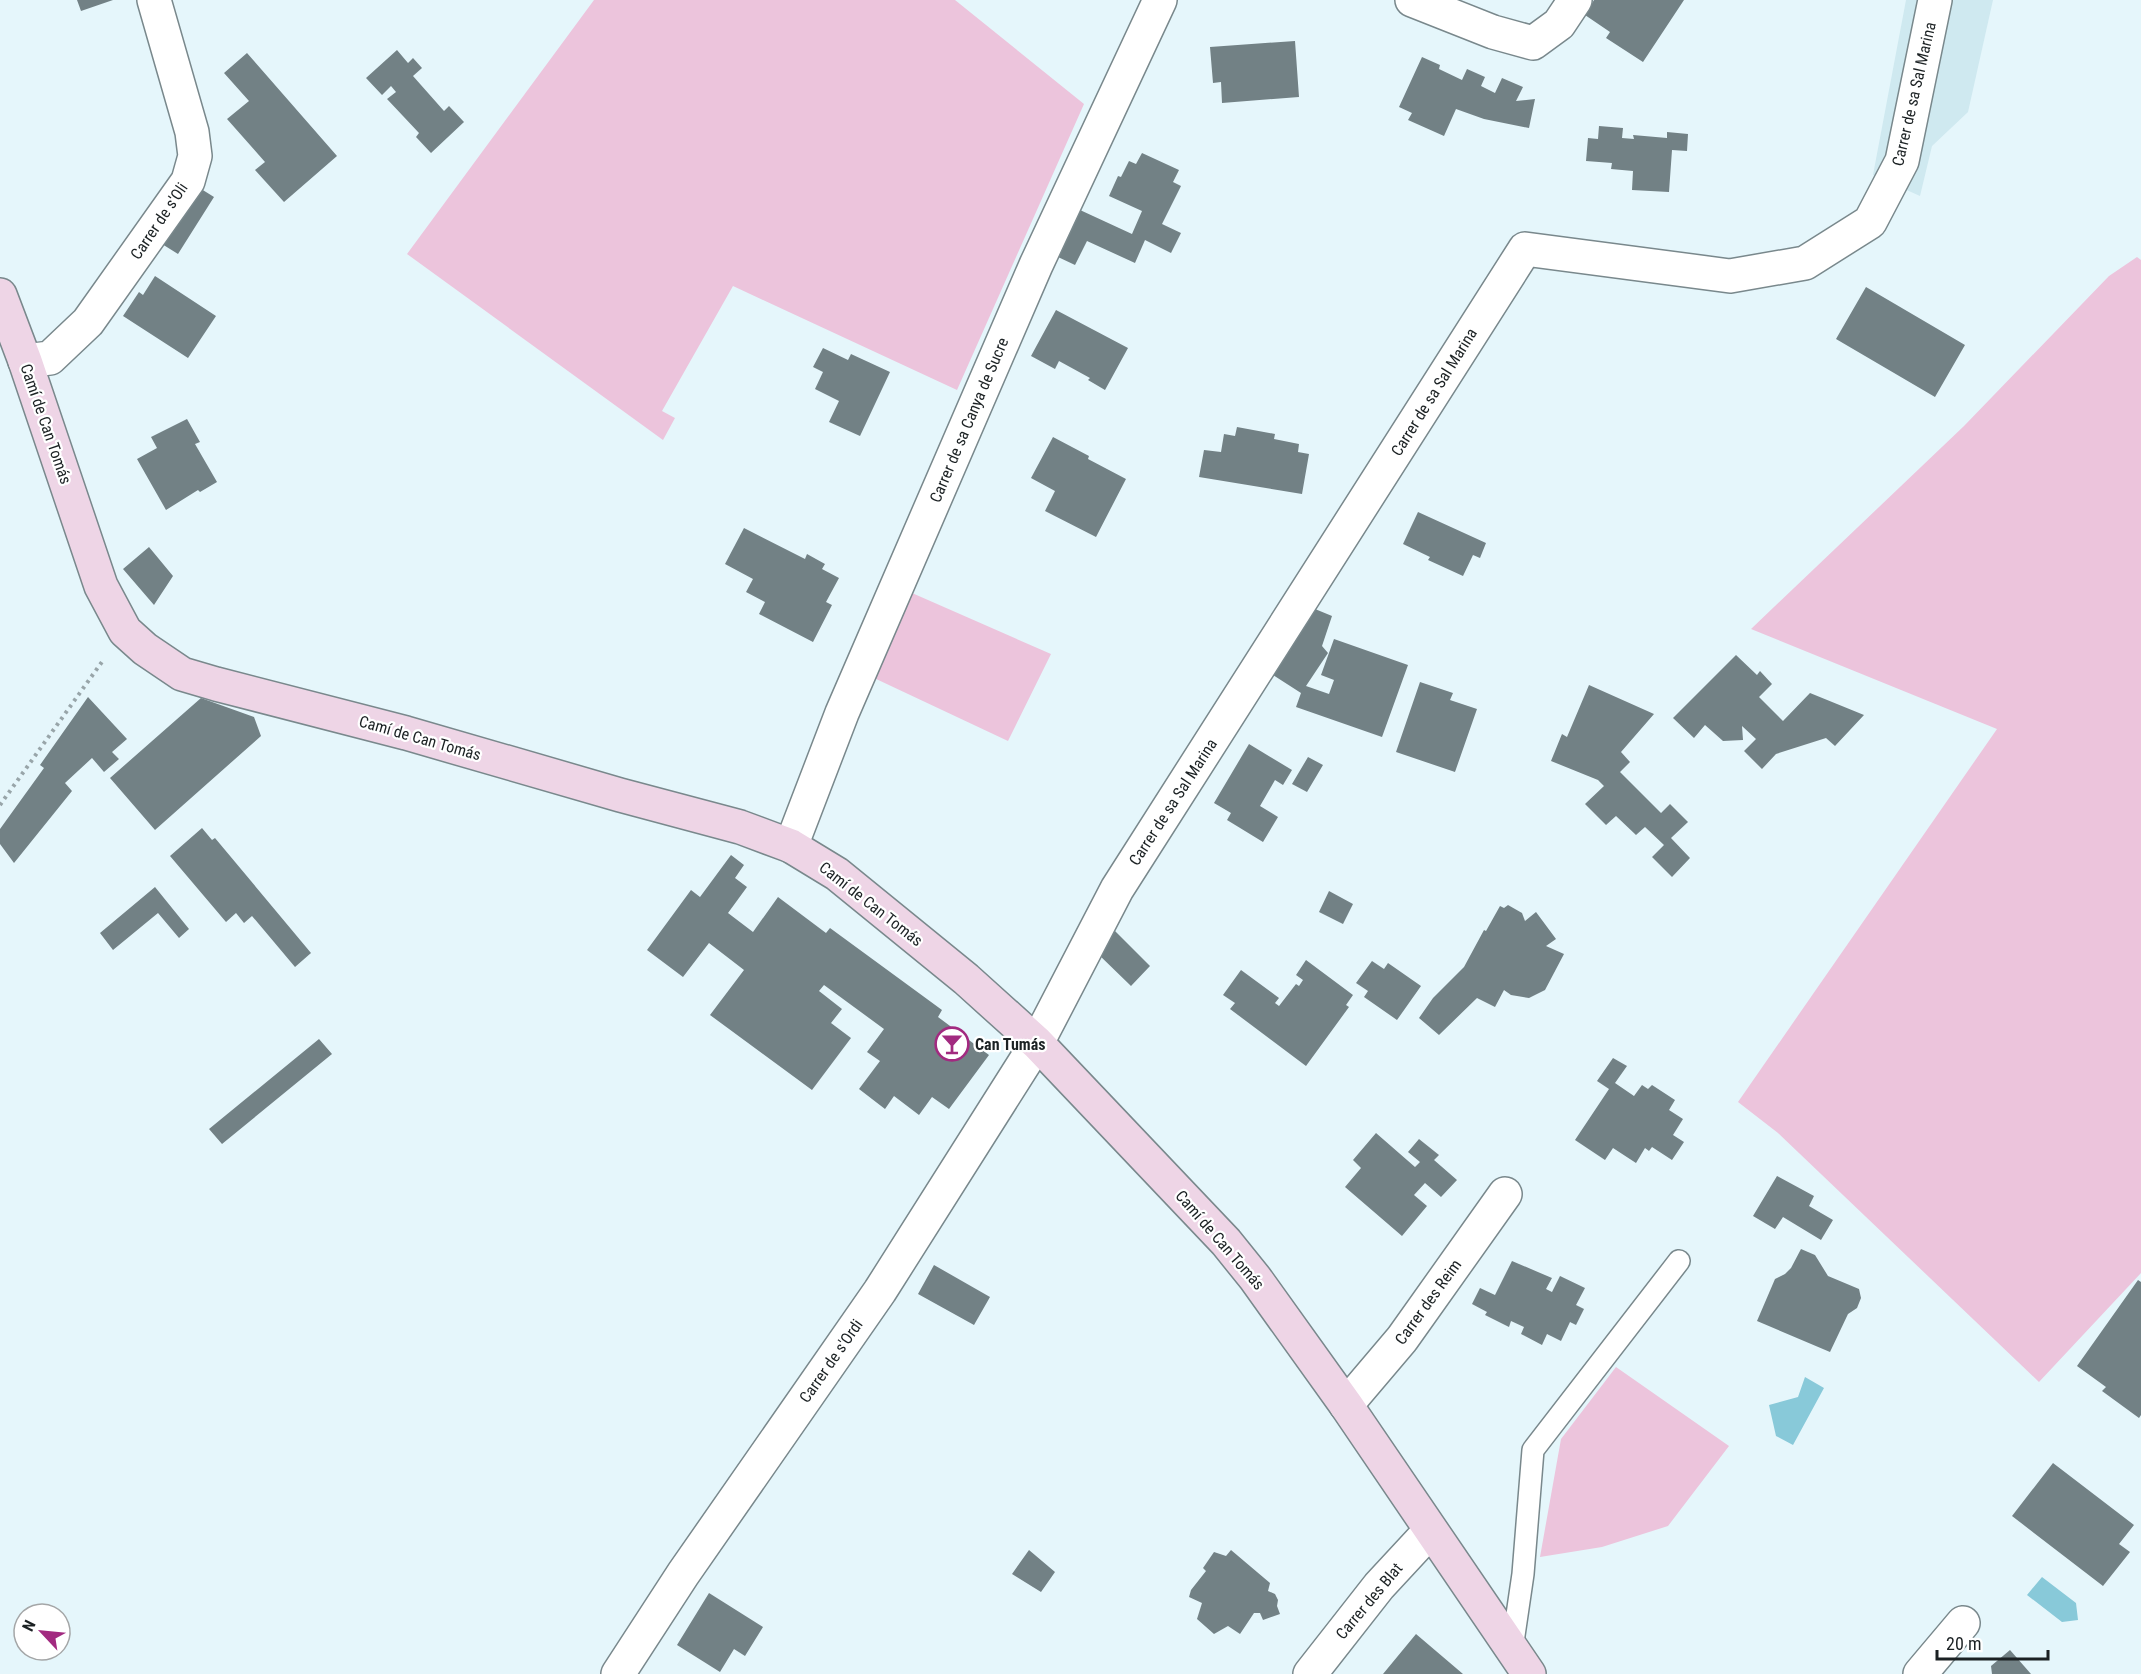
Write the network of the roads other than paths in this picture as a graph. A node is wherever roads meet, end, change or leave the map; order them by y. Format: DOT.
graph roads {
  1 [pos="154,0"];
  2 [pos="1160,0"];
  3 [pos="1412,0"];
  4 [pos="1575,0"];
  5 [pos="1935,0"];
  6 [pos="0,295"];
  7 [pos="25,361"];
  8 [pos="791,846"];
  9 [pos="1037,1043"];
  10 [pos="1505,1194"];
  11 [pos="1679,1261"];
  12 [pos="1346,1405"];
  13 [pos="1430,1531"];
  14 [pos="1964,1623"];
  15 [pos="1520,1661"];
  16 [pos="618,1674"];
  17 [pos="1310,1674"];
  18 [pos="1920,1674"];
  1 -- 7 [label="street, Carrer de s'Oli"];
  2 -- 8 [label="street, Carrer de sa Canya de Sucre"];
  3 -- 4 [label="street"];
  5 -- 9 [label="street, Carrer de sa Sal Marina"];
  6 -- 7 [label="street, Camí de Can Tomás"];
  7 -- 8 [label="street, Camí de Can Tomás"];
  8 -- 9 [label="street, Camí de Can Tomás"];
  9 -- 12 [label="street, Camí de Can Tomás"];
  9 -- 16 [label="street, Carrer de s'Ordi"];
  10 -- 12 [label="street, Carrer des Reim"];
  11 -- 15 [label="lane"];
  12 -- 13 [label="street, Camí de Can Tomás"];
  13 -- 15 [label="street, Camí de Can Tomás"];
  13 -- 17 [label="street, Carrer des Blat"];
  14 -- 18 [label="street"];
}
